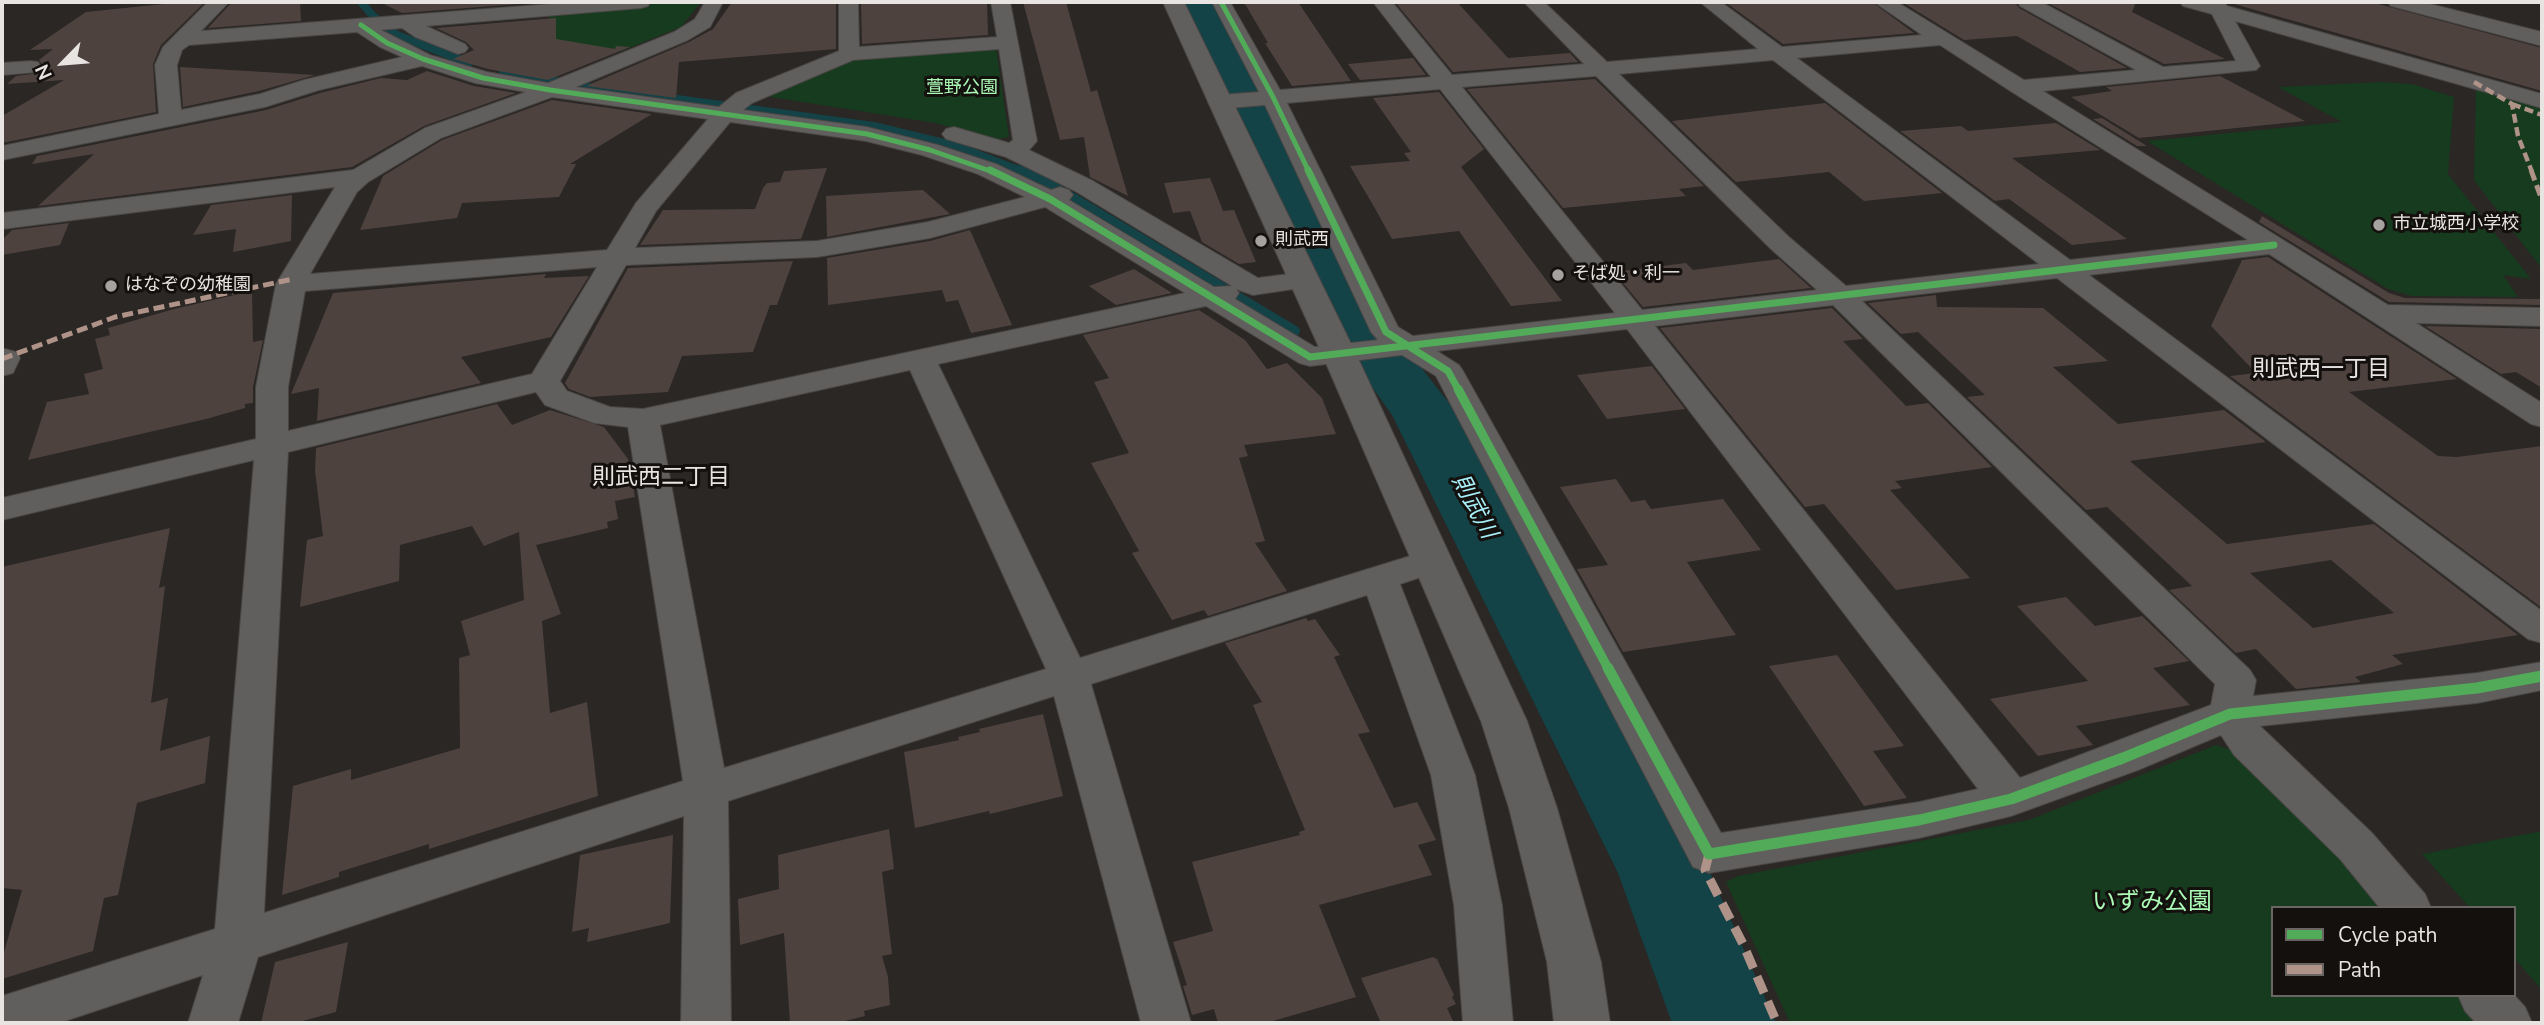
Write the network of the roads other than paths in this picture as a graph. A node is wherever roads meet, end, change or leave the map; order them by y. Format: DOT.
graph roads {
  1 [pos="219,2"];
  2 [pos="641,2"];
  3 [pos="714,2"];
  4 [pos="848,2"];
  5 [pos="1000,2"];
  6 [pos="1173,2"];
  7 [pos="1221,2"];
  8 [pos="1382,2"];
  9 [pos="1533,2"];
  10 [pos="1709,2"];
  11 [pos="1884,2"];
  12 [pos="2027,2"];
  13 [pos="2190,2"];
  14 [pos="2398,2"];
  15 [pos="2217,6"];
  16 [pos="399,22"];
  17 [pos="366,25"];
  18 [pos="183,39"];
  19 [pos="1943,39"];
  20 [pos="2542,39"];
  21 [pos="1009,42"];
  22 [pos="1775,52"];
  23 [pos="849,54"];
  24 [pos="423,59"];
  25 [pos="30,67"];
  26 [pos="1603,68"];
  27 [pos="2,69"];
  28 [pos="2159,74"];
  29 [pos="1446,82"];
  30 [pos="566,83"];
  31 [pos="2020,87"];
  32 [pos="1248,99"];
  33 [pos="2542,101"];
  34 [pos="734,106"];
  35 [pos="171,119"];
  36 [pos="1014,152"];
  37 [pos="2,153"];
  38 [pos="359,177"];
  39 [pos="1068,193"];
  40 [pos="2,221"];
  41 [pos="2274,245"];
  42 [pos="615,257"];
  43 [pos="2064,268"];
  44 [pos="1304,280"];
  45 [pos="290,285"];
  46 [pos="1232,292"];
  47 [pos="1837,293"];
  48 [pos="2383,314"];
  49 [pos="2542,317"];
  50 [pos="1634,318"];
  51 [pos="1374,349"];
  52 [pos="921,361"];
  53 [pos="544,382"];
  54 [pos="2542,416"];
  55 [pos="643,419"];
  56 [pos="272,444"];
  57 [pos="2,509"];
  58 [pos="1433,561"];
  59 [pos="1379,578"];
  60 [pos="2542,630"];
  61 [pos="1069,676"];
  62 [pos="2542,676"];
  63 [pos="2230,714"];
  64 [pos="706,791"];
  65 [pos="2011,799"];
  66 [pos="2406,906"];
  67 [pos="239,942"];
  68 [pos="2485,997"];
  69 [pos="2,1019"];
  70 [pos="213,1023"];
  71 [pos="706,1023"];
  72 [pos="1166,1023"];
  73 [pos="1488,1023"];
  74 [pos="1582,1023"];
  75 [pos="2507,1023"];
  1 -- 18 [label="street"];
  2 -- 16 [label="street"];
  3 -- 30 [label="street"];
  4 -- 23 [label="street"];
  5 -- 21 [label="street"];
  6 -- 32 [label="street"];
  7 -- 32 [label="street"];
  8 -- 29 [label="street"];
  9 -- 26 [label="street"];
  10 -- 22 [label="street"];
  11 -- 19 [label="street"];
  12 -- 28 [label="street"];
  13 -- 15 [label="street"];
  14 -- 20 [label="street"];
  15 -- 28 [label="street"];
  15 -- 33 [label="street"];
  16 -- 17 [label="street"];
  16 -- 30 [label="street"];
  17 -- 18 [label="street"];
  17 -- 24 [label="street"];
  18 -- 35 [label="street"];
  19 -- 22 [label="street"];
  19 -- 31 [label="street"];
  21 -- 23 [label="street"];
  21 -- 36 [label="street"];
  22 -- 26 [label="street"];
  22 -- 43 [label="street"];
  23 -- 34 [label="street"];
  24 -- 30 [label="street"];
  24 -- 35 [label="street"];
  25 -- 27 [label="street"];
  26 -- 29 [label="street"];
  26 -- 47 [label="street"];
  28 -- 31 [label="street"];
  29 -- 32 [label="street"];
  29 -- 50 [label="street"];
  30 -- 34 [label="street"];
  30 -- 34 [label="street"];
  30 -- 38 [label="street"];
  31 -- 41 [label="street"];
  32 -- 44 [label="street"];
  32 -- 51 [label="street"];
  34 -- 36 [label="street"];
  34 -- 39 [label="street"];
  34 -- 42 [label="street"];
  35 -- 37 [label="street"];
  36 -- 39 [label="street"];
  38 -- 40 [label="street"];
  38 -- 45 [label="street"];
  39 -- 42 [label="street"];
  39 -- 46 [label="street"];
  39 -- 46 [label="street"];
  41 -- 43 [label="street"];
  41 -- 48 [label="street"];
  42 -- 45 [label="street"];
  42 -- 53 [label="street"];
  43 -- 47 [label="street"];
  43 -- 60 [label="street"];
  44 -- 46 [label="street"];
  44 -- 51 [label="street"];
  45 -- 56 [label="street"];
  46 -- 51 [label="street"];
  46 -- 52 [label="street"];
  47 -- 50 [label="street"];
  47 -- 63 [label="street"];
  48 -- 49 [label="street"];
  48 -- 54 [label="street"];
  50 -- 51 [label="street"];
  50 -- 65 [label="street"];
  51 -- 58 [label="street"];
  51 -- 65 [label="street"];
  52 -- 55 [label="street"];
  52 -- 61 [label="street"];
  53 -- 55 [label="street"];
  53 -- 56 [label="street"];
  55 -- 64 [label="street"];
  56 -- 57 [label="street"];
  56 -- 67 [label="street"];
  58 -- 59 [label="street"];
  58 -- 74 [label="street"];
  59 -- 61 [label="street"];
  59 -- 73 [label="street"];
  61 -- 64 [label="street"];
  61 -- 72 [label="street"];
  62 -- 63 [label="street"];
  63 -- 65 [label="street"];
  63 -- 66 [label="street"];
  64 -- 67 [label="street"];
  64 -- 71 [label="street"];
  67 -- 69 [label="street"];
  67 -- 70 [label="street"];
  68 -- 75 [label="street"];
}
